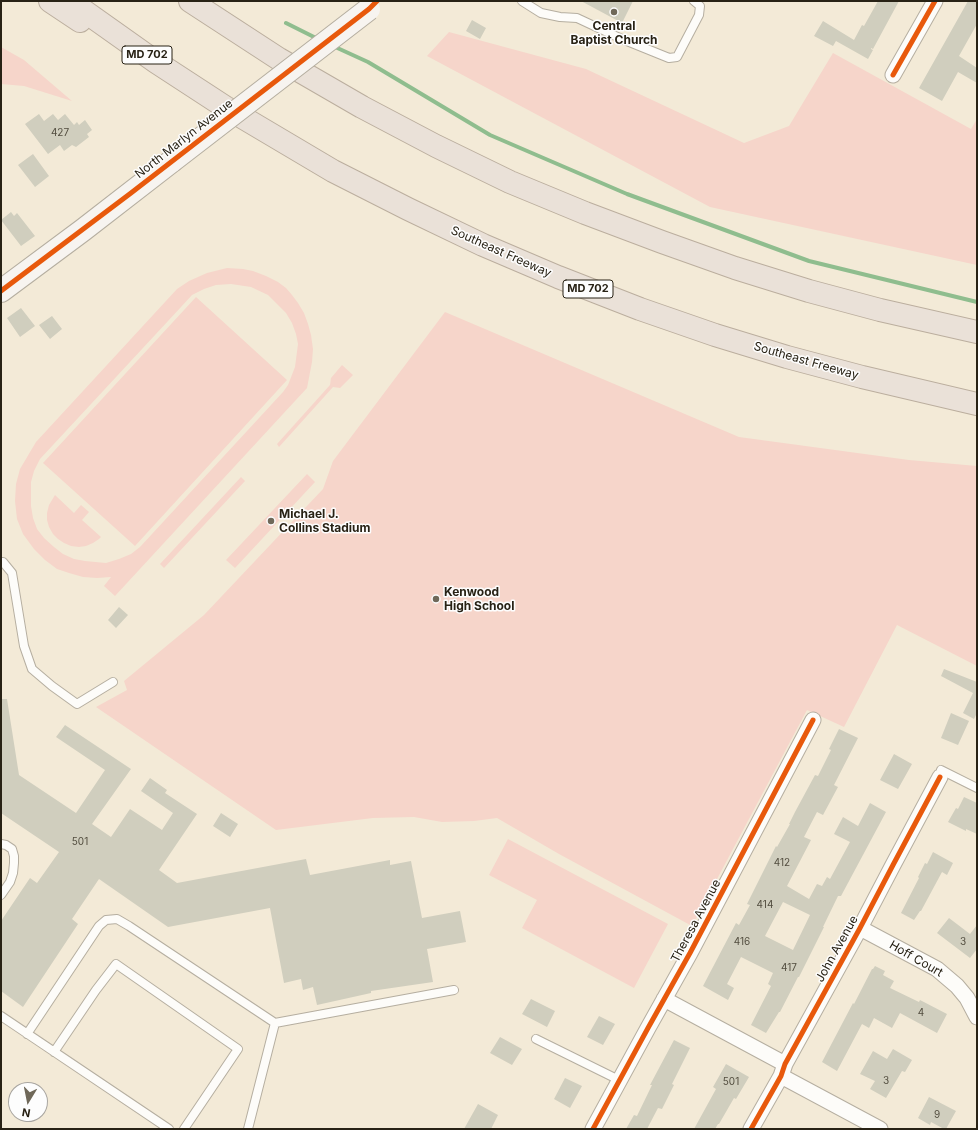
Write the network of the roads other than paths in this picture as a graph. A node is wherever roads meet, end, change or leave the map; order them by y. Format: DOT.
graph roads {
  1 [pos="50,1"];
  2 [pos="70,1"];
  3 [pos="190,1"];
  4 [pos="197,1"];
  5 [pos="522,1"];
  6 [pos="694,1"];
  7 [pos="935,1"];
  8 [pos="373,5"];
  9 [pos="279,59"];
  10 [pos="892,75"];
  11 [pos="225,107"];
  12 [pos="1,291"];
  13 [pos="977,332"];
  14 [pos="977,404"];
  15 [pos="1,562"];
  16 [pos="113,682"];
  17 [pos="813,720"];
  18 [pos="940,773"];
  19 [pos="977,788"];
  20 [pos="1,844"];
  21 [pos="1,895"];
  22 [pos="860,928"];
  23 [pos="454,990"];
  24 [pos="664,999"];
  25 [pos="1,1016"];
  26 [pos="977,1018"];
  27 [pos="275,1023"];
  28 [pos="27,1034"];
  29 [pos="536,1039"];
  30 [pos="54,1052"];
  31 [pos="783,1070"];
  32 [pos="620,1080"];
  33 [pos="169,1129"];
  34 [pos="184,1129"];
  35 [pos="248,1129"];
  36 [pos="593,1129"];
  37 [pos="751,1129"];
  38 [pos="880,1129"];
  1 -- 11 [label="highway"];
  2 -- 11 [label="highway, Southeast Freeway / MD 702"];
  3 -- 9 [label="highway"];
  4 -- 9 [label="highway"];
  5 -- 6 [label="lane"];
  7 -- 10 [label="street"];
  8 -- 12 [label="street, North Marlyn Avenue, bridge"];
  9 -- 13 [label="highway"];
  11 -- 14 [label="highway, Southeast Freeway / MD 702"];
  15 -- 16 [label="lane"];
  17 -- 24 [label="street, Theresa Avenue"];
  18 -- 19 [label="lane"];
  18 -- 22 [label="street, John Avenue"];
  20 -- 21 [label="lane"];
  22 -- 26 [label="street, Hoff Court"];
  22 -- 31 [label="street, John Avenue"];
  23 -- 27 [label="lane"];
  24 -- 31 [label="street"];
  24 -- 32 [label="street, Theresa Avenue"];
  25 -- 28 [label="lane"];
  27 -- 28 [label="lane"];
  27 -- 35 [label="lane"];
  28 -- 30 [label="lane"];
  29 -- 32 [label="lane"];
  30 -- 33 [label="lane"];
  30 -- 34 [label="lane"];
  31 -- 37 [label="street, John Avenue"];
  31 -- 38 [label="street"];
  32 -- 36 [label="street, Theresa Avenue"];
}
